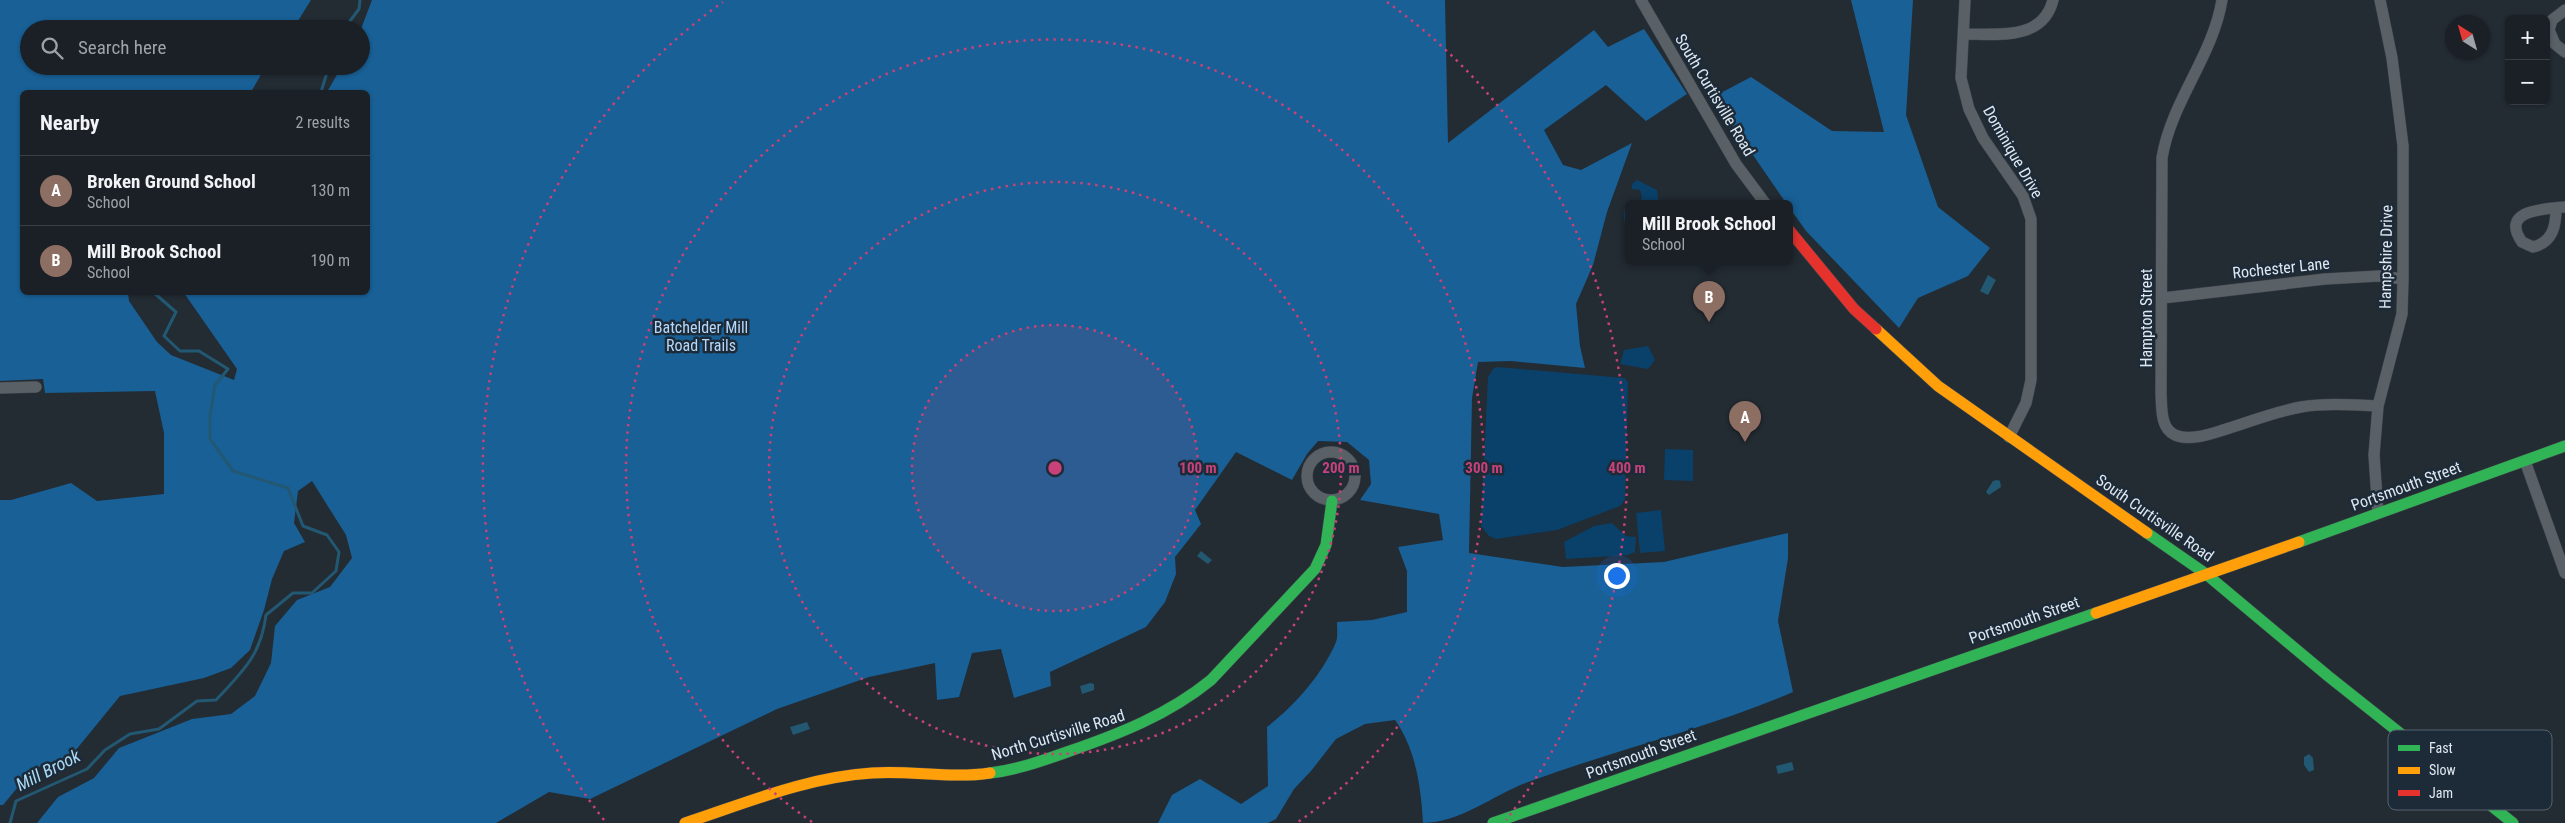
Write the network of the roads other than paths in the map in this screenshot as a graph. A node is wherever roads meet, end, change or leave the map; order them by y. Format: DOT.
graph roads {
  1 [pos="1641,0"];
  2 [pos="1965,0"];
  3 [pos="2053,0"];
  4 [pos="2222,0"];
  5 [pos="2380,0"];
  6 [pos="2565,10"];
  7 [pos="1964,34"];
  8 [pos="2565,52"];
  9 [pos="1763,200"];
  10 [pos="1793,235"];
  11 [pos="2403,279"];
  12 [pos="2163,298"];
  13 [pos="36,386"];
  14 [pos="0,388"];
  15 [pos="2378,406"];
  16 [pos="2009,437"];
  17 [pos="2565,446"];
  18 [pos="2525,461"];
  19 [pos="1332,501"];
  20 [pos="2378,513"];
  21 [pos="2565,573"];
  22 [pos="2206,574"];
  23 [pos="2396,730"];
  24 [pos="2497,810"];
  25 [pos="685,823"];
  26 [pos="1493,823"];
  27 [pos="2513,823"];
  1 -- 9 [label="street, South Curtisville Road"];
  2 -- 7 [label="street, Dominique Drive"];
  3 -- 7 [label="street"];
  4 -- 12 [label="street, Hampton Street"];
  5 -- 11 [label="street, Hampshire Drive"];
  6 -- 8 [label="street"];
  7 -- 16 [label="street, Dominique Drive"];
  10 -- 16 [label="street, South Curtisville Road"];
  11 -- 12 [label="street, Rochester Lane"];
  11 -- 15 [label="street, Hampshire Drive"];
  12 -- 15 [label="street, Hampton Street"];
  13 -- 14 [label="street"];
  15 -- 20 [label="street, Hampshire Drive"];
  16 -- 22 [label="street, South Curtisville Road"];
  17 -- 18 [label="street, Portsmouth Street"];
  18 -- 20 [label="street, Portsmouth Street"];
  18 -- 21 [label="street"];
  19 -- 19 [label="street"];
  19 -- 25 [label="street, North Curtisville Road"];
  20 -- 22 [label="street, Portsmouth Street"];
  22 -- 23 [label="street, South Curtisville Road"];
  22 -- 26 [label="street, Portsmouth Street"];
  24 -- 27 [label="street, South Curtisville Road"];
}
